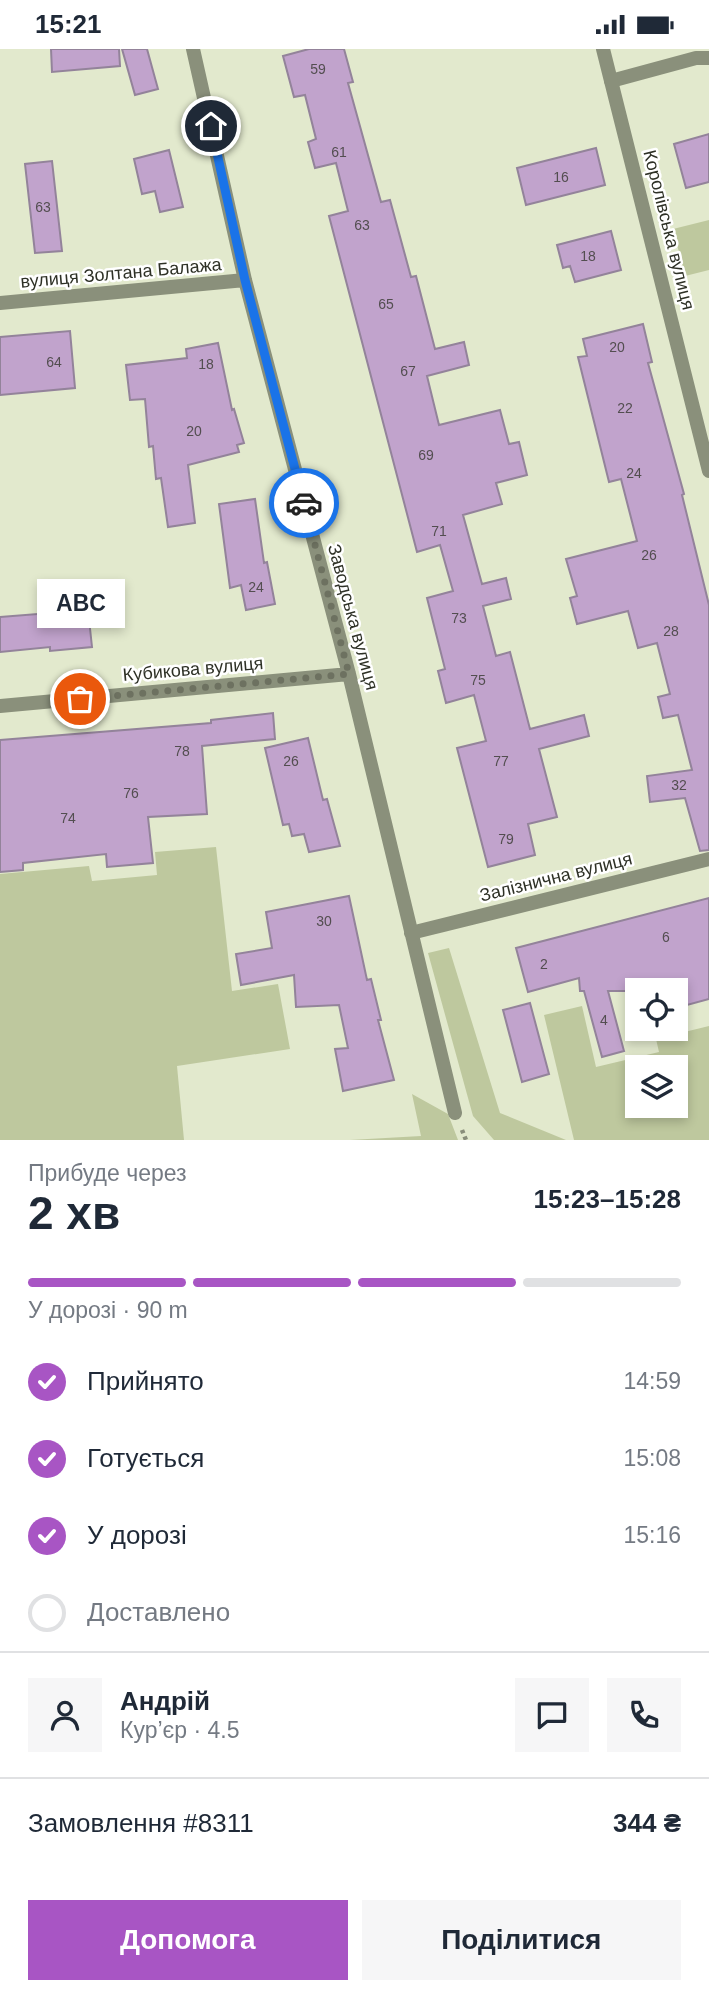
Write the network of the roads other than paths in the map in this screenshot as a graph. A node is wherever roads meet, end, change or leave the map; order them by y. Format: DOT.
graph roads {
  1 [pos="193,49"];
  2 [pos="603,49"];
  3 [pos="709,58"];
  4 [pos="611,81"];
  5 [pos="245,280"];
  6 [pos="0,303"];
  7 [pos="709,471"];
  8 [pos="349,674"];
  9 [pos="0,706"];
  10 [pos="709,859"];
  11 [pos="411,933"];
  12 [pos="455,1113"];
  1 -- 5 [label="street, Заводська вулиця"];
  2 -- 4 [label="street, Королівська вулиця"];
  3 -- 4 [label="street"];
  4 -- 7 [label="street, Королівська вулиця"];
  5 -- 6 [label="street, вулиця Золтана Балажа"];
  5 -- 8 [label="street, Заводська вулиця"];
  8 -- 9 [label="street, Кубикова вулиця"];
  8 -- 11 [label="street, Заводська вулиця"];
  10 -- 11 [label="street, Залізнична вулиця"];
  11 -- 12 [label="street, Заводська вулиця"];
}
